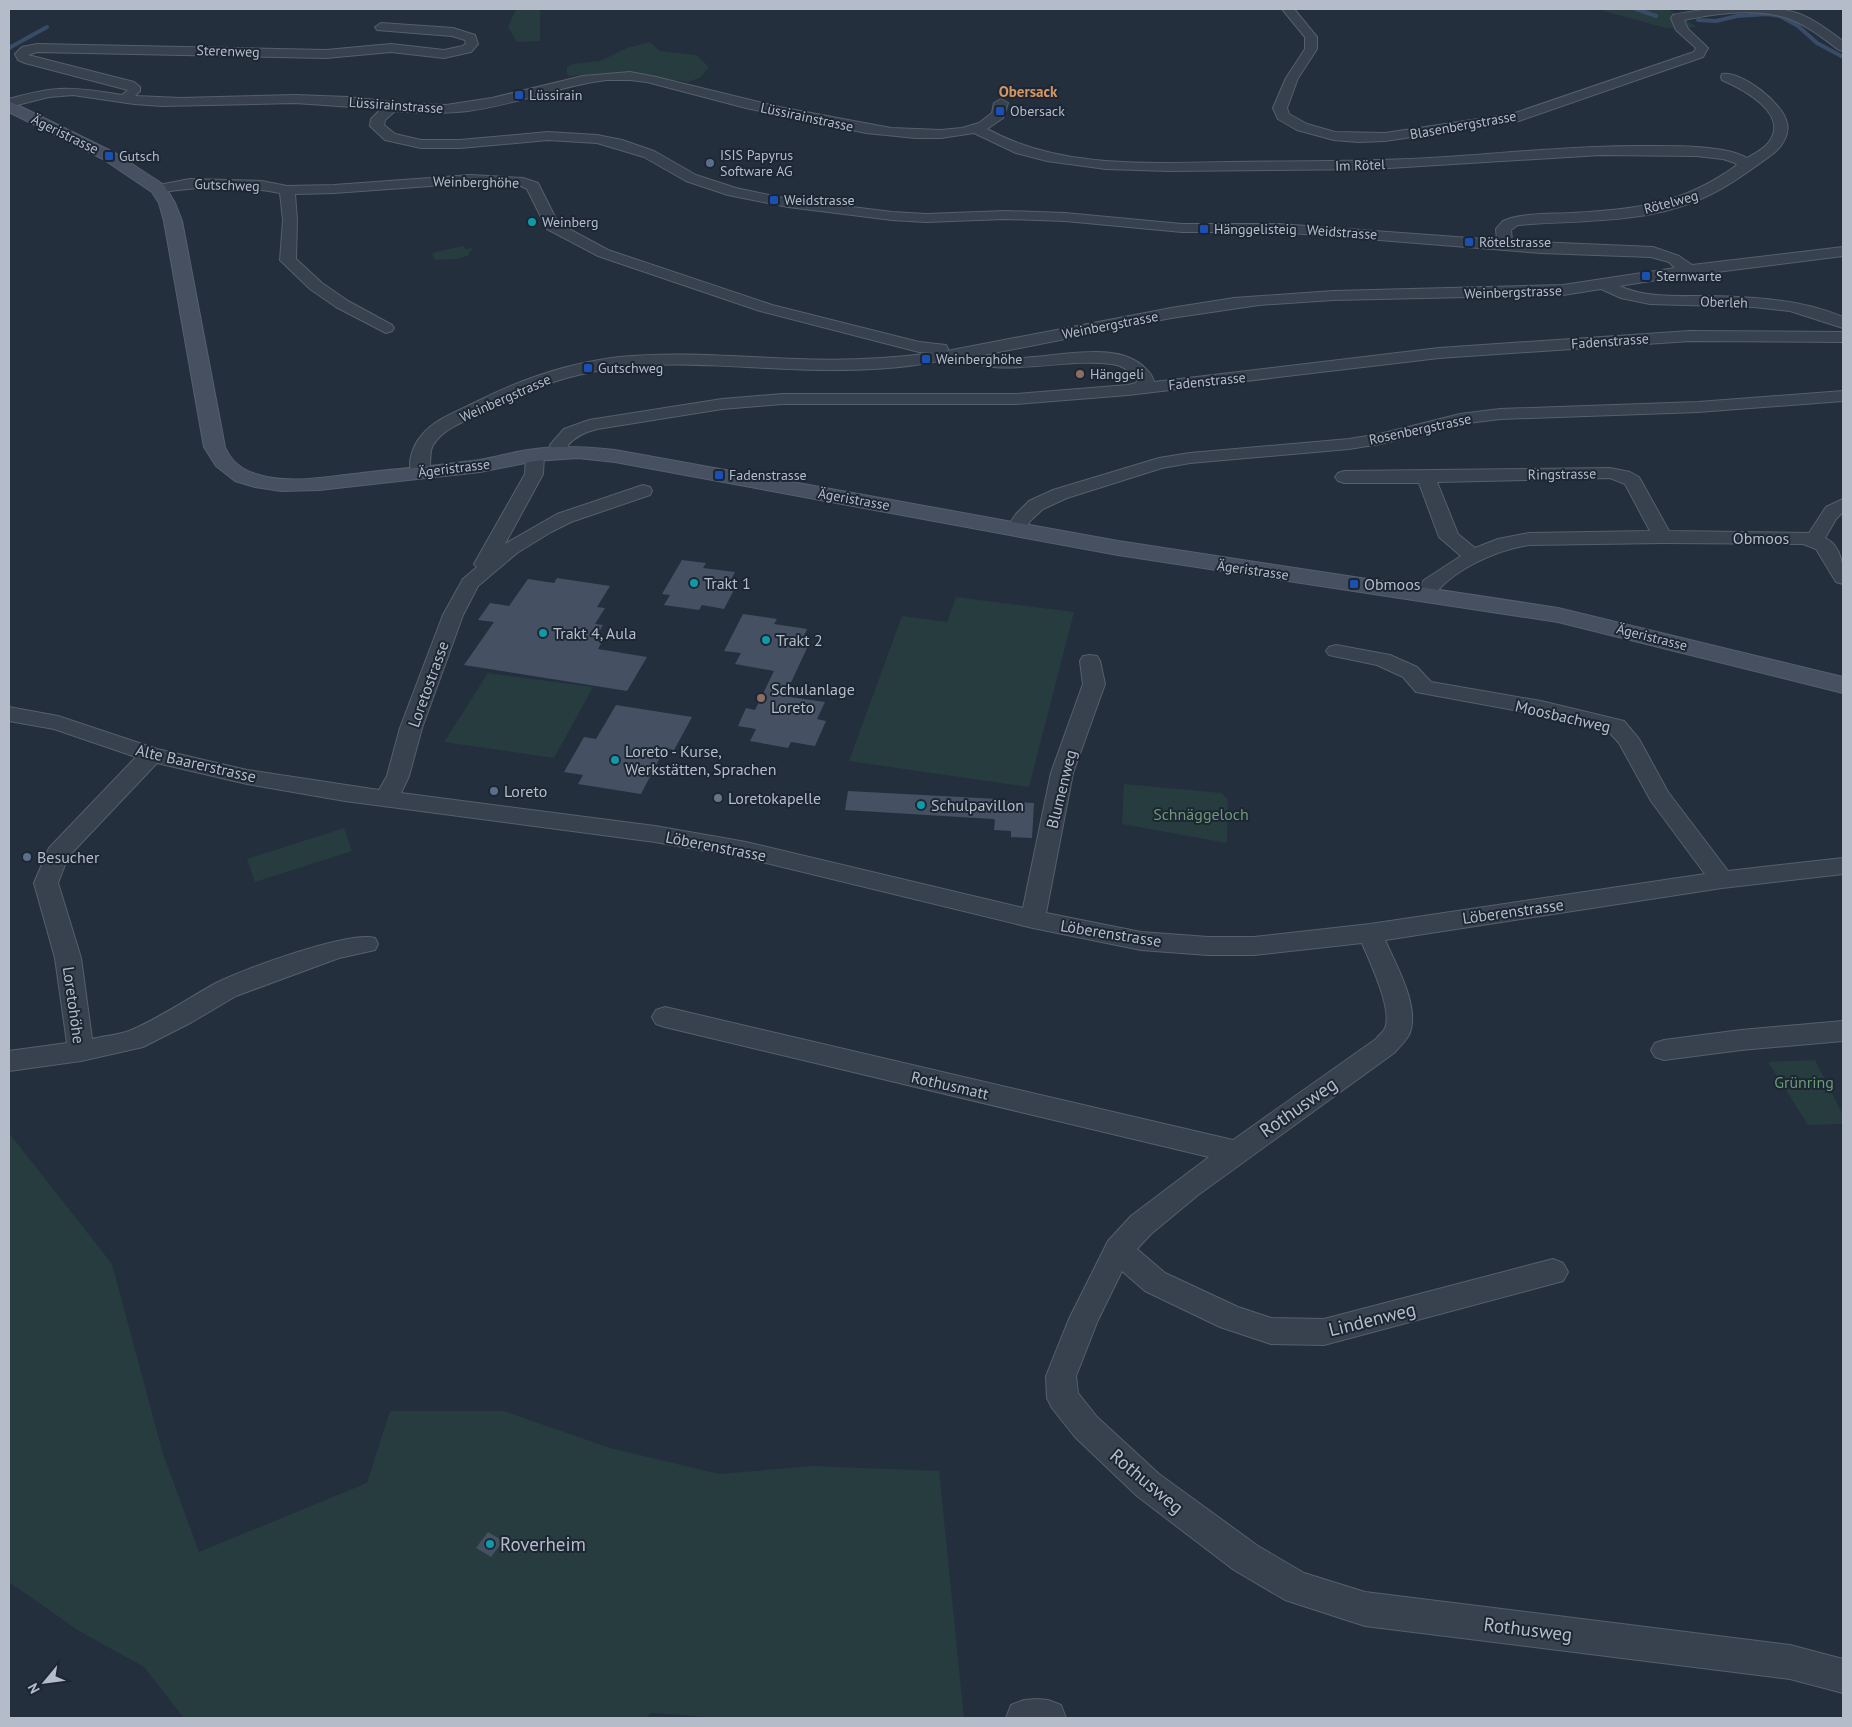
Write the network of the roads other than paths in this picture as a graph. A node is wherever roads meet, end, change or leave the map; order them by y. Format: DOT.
graph roads {
  1 [pos="1288,9"];
  2 [pos="1750,9"];
  3 [pos="1755,9"];
  4 [pos="381,27"];
  5 [pos="1843,47"];
  6 [pos="1727,77"];
  7 [pos="123,99"];
  8 [pos="994,99"];
  9 [pos="9,105"];
  10 [pos="392,106"];
  11 [pos="976,128"];
  12 [pos="1744,166"];
  13 [pos="158,189"];
  14 [pos="287,190"];
  15 [pos="1505,244"];
  16 [pos="1843,251"];
  17 [pos="1688,270"];
  18 [pos="1605,285"];
  19 [pos="1843,323"];
  20 [pos="386,328"];
  21 [pos="1843,337"];
  22 [pos="970,352"];
  23 [pos="946,356"];
  24 [pos="1144,385"];
  25 [pos="1843,396"];
  26 [pos="560,453"];
  27 [pos="535,455"];
  28 [pos="420,473"];
  29 [pos="1426,476"];
  30 [pos="1344,477"];
  31 [pos="643,491"];
  32 [pos="1843,505"];
  33 [pos="1016,529"];
  34 [pos="1662,537"];
  35 [pos="1814,540"];
  36 [pos="1474,556"];
  37 [pos="478,574"];
  38 [pos="1843,578"];
  39 [pos="1426,594"];
  40 [pos="1336,651"];
  41 [pos="1090,661"];
  42 [pos="1843,685"];
  43 [pos="9,714"];
  44 [pos="152,755"];
  45 [pos="386,798"];
  46 [pos="1843,866"];
  47 [pos="1722,880"];
  48 [pos="1033,919"];
  49 [pos="1370,933"];
  50 [pos="366,944"];
  51 [pos="665,1017"];
  52 [pos="1843,1031"];
  53 [pos="1664,1050"];
  54 [pos="81,1051"];
  55 [pos="9,1061"];
  56 [pos="1236,1152"];
  57 [pos="1118,1250"];
  58 [pos="1553,1272"];
  59 [pos="1843,1676"];
  60 [pos="1024,1718"];
  61 [pos="1048,1718"];
  1 -- 2 [label="street, Blasenbergstrasse"];
  3 -- 5 [label="street"];
  4 -- 7 [label="street, Sterenweg"];
  6 -- 12 [label="street, Rötelweg"];
  7 -- 9 [label="street, Lüssirainstrasse"];
  7 -- 10 [label="street, Lüssirainstrasse"];
  8 -- 11 [label="street, Lüssirainstrasse"];
  9 -- 13 [label="main road, Ägeristrasse"];
  10 -- 11 [label="street, Lüssirainstrasse"];
  10 -- 15 [label="street, Weidstrasse"];
  11 -- 12 [label="street, Im Rötel"];
  12 -- 15 [label="street, Rötelweg"];
  13 -- 14 [label="street, Gutschweg"];
  13 -- 28 [label="main road, Ägeristrasse"];
  14 -- 20 [label="street"];
  14 -- 23 [label="street, Weinberghöhe"];
  15 -- 17 [label="street, Weidstrasse"];
  16 -- 17 [label="street, Weinbergstrasse"];
  17 -- 18 [label="street, Weinbergstrasse"];
  18 -- 19 [label="street, Oberleh"];
  18 -- 22 [label="street, Weinbergstrasse"];
  21 -- 24 [label="street, Fadenstrasse"];
  22 -- 23 [label="street, Weinbergstrasse"];
  22 -- 24 [label="street"];
  23 -- 28 [label="street, Weinbergstrasse"];
  24 -- 26 [label="street, Fadenstrasse"];
  25 -- 33 [label="street, Rosenbergstrasse"];
  26 -- 27 [label="main road, Ägeristrasse"];
  26 -- 33 [label="main road, Ägeristrasse"];
  27 -- 28 [label="main road, Ägeristrasse"];
  27 -- 37 [label="street, Loretostrasse"];
  29 -- 30 [label="street, Ringstrasse"];
  29 -- 34 [label="street, Ringstrasse"];
  29 -- 36 [label="street"];
  31 -- 37 [label="street, Loretostrasse"];
  32 -- 35 [label="street"];
  33 -- 39 [label="main road, Ägeristrasse"];
  34 -- 35 [label="street, Obmoos"];
  34 -- 36 [label="street, Obmoos"];
  35 -- 38 [label="street"];
  36 -- 39 [label="street, Obmoos"];
  37 -- 45 [label="street, Loretostrasse"];
  39 -- 42 [label="main road, Ägeristrasse"];
  40 -- 47 [label="street, Moosbachweg"];
  41 -- 48 [label="street, Blumenweg"];
  43 -- 44 [label="street, Alte Baarerstrasse"];
  44 -- 45 [label="street, Alte Baarerstrasse"];
  44 -- 54 [label="street, Loretohöhe"];
  45 -- 48 [label="street, Löberenstrasse"];
  46 -- 47 [label="street, Löberenstrasse"];
  47 -- 49 [label="street, Löberenstrasse"];
  48 -- 49 [label="street, Löberenstrasse"];
  49 -- 56 [label="street, Rothusweg"];
  50 -- 54 [label="street, Loretohöhe"];
  51 -- 56 [label="street, Rothusmatt"];
  52 -- 53 [label="street"];
  54 -- 55 [label="street"];
  56 -- 57 [label="street, Rothusweg"];
  57 -- 58 [label="street, Lindenweg"];
  57 -- 59 [label="street, Rothusweg"];
  60 -- 61 [label="street"];
}
